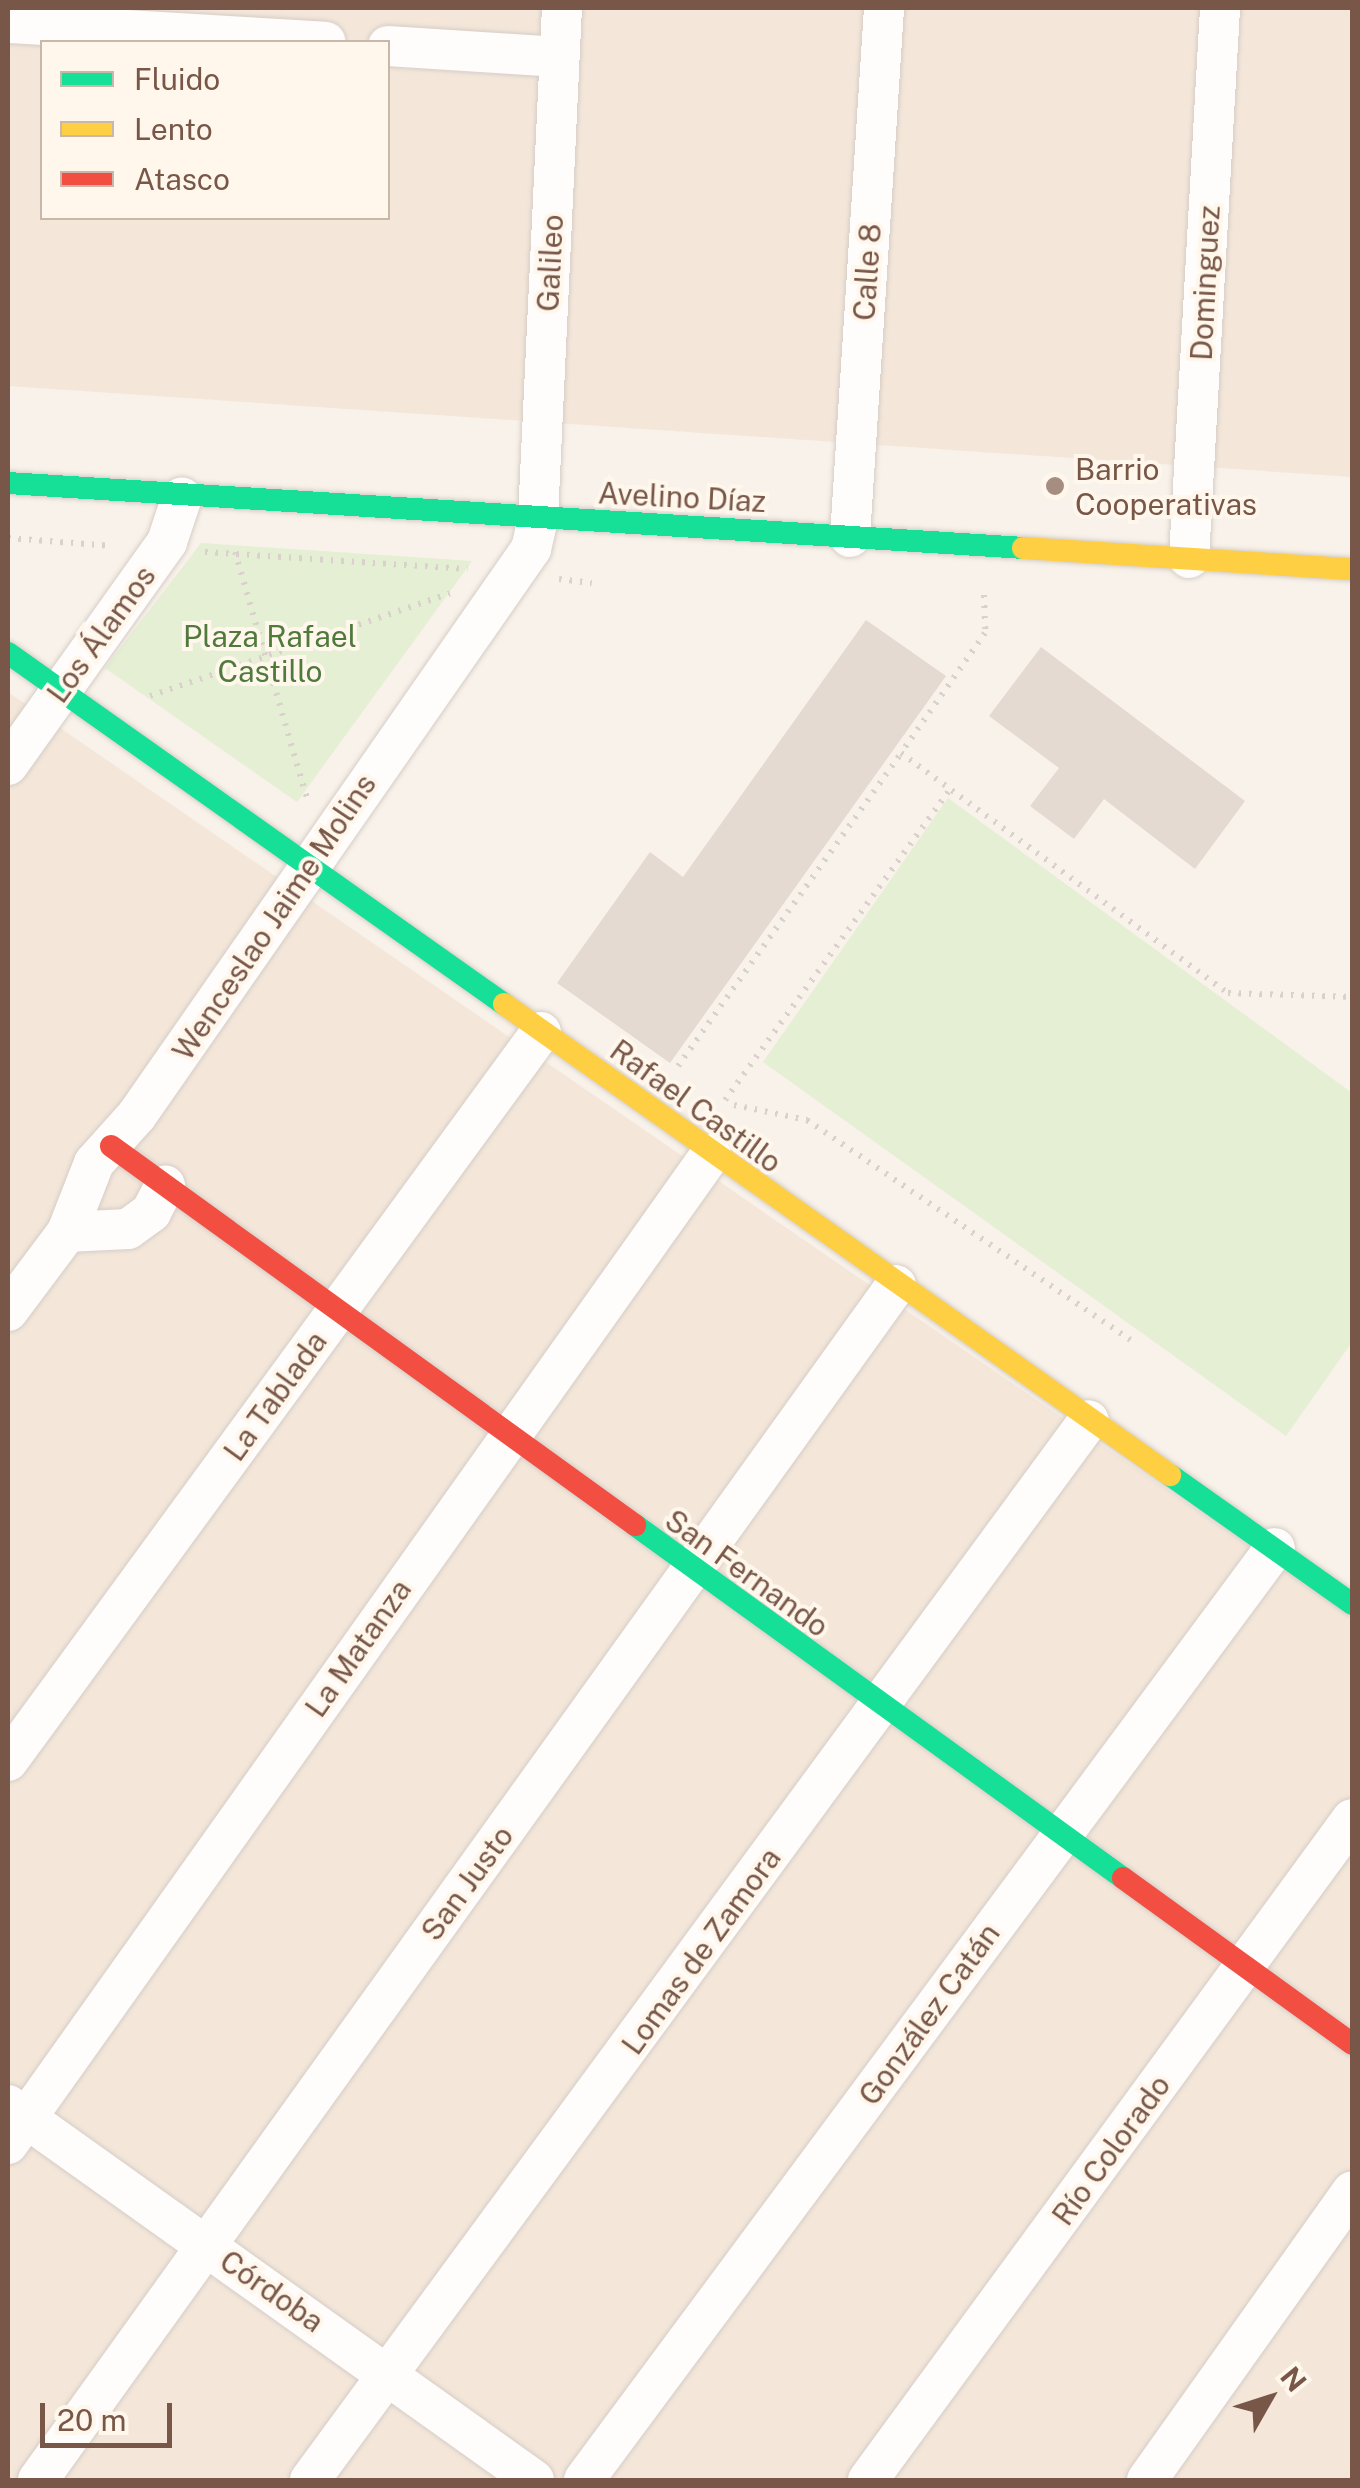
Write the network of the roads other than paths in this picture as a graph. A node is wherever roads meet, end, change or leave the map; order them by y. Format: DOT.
graph roads {
  1 [pos="562,8"];
  2 [pos="884,8"];
  3 [pos="1220,8"];
  4 [pos="8,23"];
  5 [pos="292,40"];
  6 [pos="390,46"];
  7 [pos="559,57"];
  8 [pos="8,483"];
  9 [pos="201,497"];
  10 [pos="538,518"];
  11 [pos="850,537"];
  12 [pos="1190,558"];
  13 [pos="1352,569"];
  14 [pos="8,653"];
  15 [pos="60,692"];
  16 [pos="8,764"];
  17 [pos="315,859"];
  18 [pos="541,1032"];
  19 [pos="111,1146"];
  20 [pos="712,1154"];
  21 [pos="166,1186"];
  22 [pos="67,1232"];
  23 [pos="896,1286"];
  24 [pos="8,1311"];
  25 [pos="337,1311"];
  26 [pos="1089,1420"];
  27 [pos="508,1436"];
  28 [pos="1275,1548"];
  29 [pos="690,1570"];
  30 [pos="1352,1604"];
  31 [pos="882,1707"];
  32 [pos="8,1761"];
  33 [pos="1352,1819"];
  34 [pos="1060,1835"];
  35 [pos="1244,1968"];
  36 [pos="1352,2044"];
  37 [pos="14,2123"];
  38 [pos="1352,2192"];
  39 [pos="208,2246"];
  40 [pos="389,2374"];
  41 [pos="38,2480"];
  42 [pos="310,2480"];
  43 [pos="534,2480"];
  44 [pos="584,2480"];
  45 [pos="868,2480"];
  46 [pos="1147,2480"];
  1 -- 7 [label="street, Galileo"];
  2 -- 11 [label="street, Calle 8"];
  3 -- 12 [label="street, Dominguez"];
  4 -- 5 [label="street"];
  6 -- 7 [label="street"];
  7 -- 10 [label="street, Galileo"];
  8 -- 9 [label="street, Avelino Díaz"];
  9 -- 10 [label="street, Avelino Díaz"];
  9 -- 15 [label="street, Los Álamos"];
  10 -- 11 [label="street, Avelino Díaz"];
  10 -- 17 [label="street, Wenceslao Jaime Molins"];
  11 -- 12 [label="street, Avelino Díaz"];
  12 -- 13 [label="street, Avelino Díaz"];
  14 -- 15 [label="street, Rafael Castillo"];
  15 -- 16 [label="street, Los Álamos"];
  15 -- 17 [label="street, Rafael Castillo"];
  17 -- 18 [label="street, Rafael Castillo"];
  17 -- 19 [label="street, Wenceslao Jaime Molins"];
  18 -- 20 [label="street, Rafael Castillo"];
  18 -- 25 [label="street, La Tablada"];
  19 -- 21 [label="street, San Fernando"];
  19 -- 22 [label="street, Wenceslao Jaime Molins"];
  20 -- 23 [label="street, Rafael Castillo"];
  20 -- 27 [label="street, La Matanza"];
  21 -- 22 [label="street"];
  21 -- 25 [label="street, San Fernando"];
  22 -- 24 [label="street, Wenceslao Jaime Molins"];
  23 -- 26 [label="street, Rafael Castillo"];
  23 -- 29 [label="street, San Justo"];
  25 -- 27 [label="street, San Fernando"];
  25 -- 32 [label="street, La Tablada"];
  26 -- 28 [label="street, Rafael Castillo"];
  26 -- 31 [label="street, Lomas de Zamora"];
  27 -- 29 [label="street, San Fernando"];
  27 -- 37 [label="street, La Matanza"];
  28 -- 30 [label="street, Rafael Castillo"];
  28 -- 34 [label="street, González Catán"];
  29 -- 31 [label="street, San Fernando"];
  29 -- 39 [label="street, San Justo"];
  31 -- 34 [label="street, San Fernando"];
  31 -- 40 [label="street, Lomas de Zamora"];
  33 -- 35 [label="street, Río Colorado"];
  34 -- 35 [label="street, San Fernando"];
  34 -- 44 [label="street, González Catán"];
  35 -- 36 [label="street, San Fernando"];
  35 -- 45 [label="street, Río Colorado"];
  37 -- 39 [label="street, Córdoba"];
  38 -- 46 [label="street"];
  39 -- 40 [label="street, Córdoba"];
  39 -- 41 [label="street, San Justo"];
  40 -- 42 [label="street, Lomas de Zamora"];
  40 -- 43 [label="street, Córdoba"];
}
